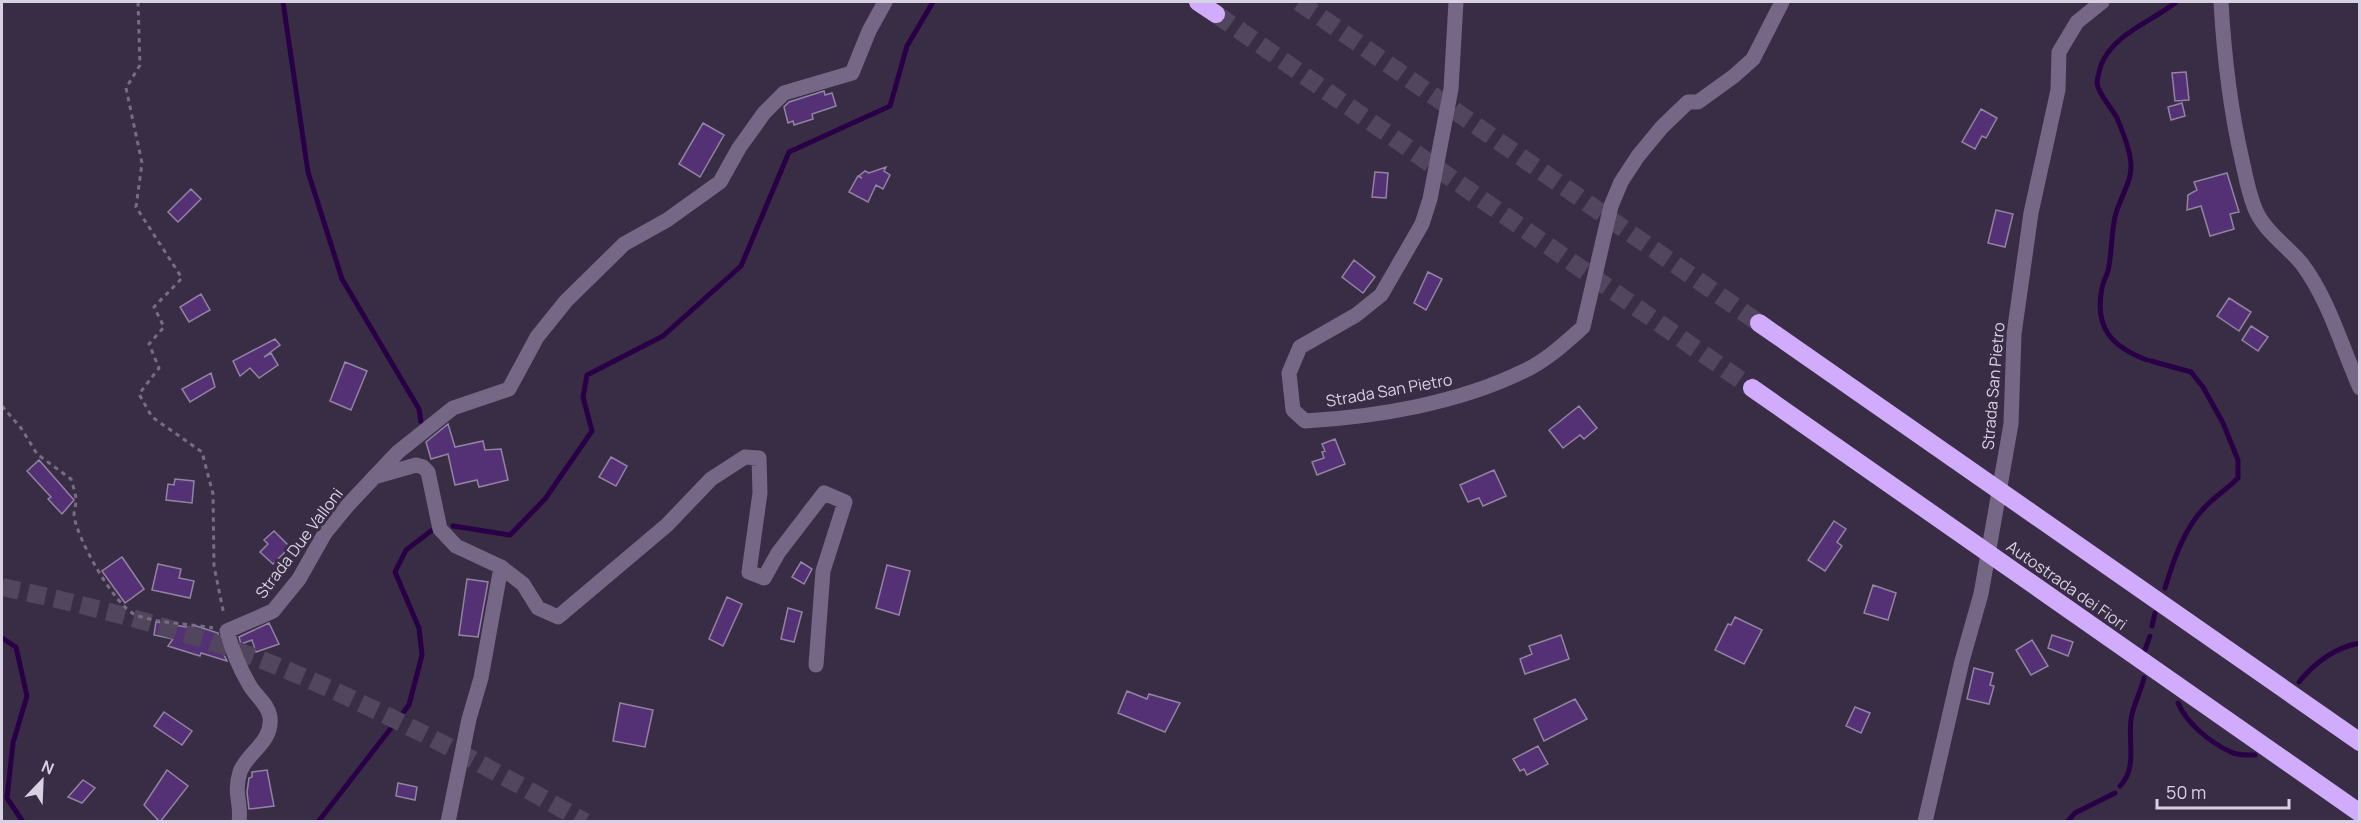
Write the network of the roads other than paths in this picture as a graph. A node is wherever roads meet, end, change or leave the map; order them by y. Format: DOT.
graph roads {
  1 [pos="885,2"];
  2 [pos="1198,2"];
  3 [pos="1456,2"];
  4 [pos="1782,2"];
  5 [pos="2102,2"];
  6 [pos="2221,2"];
  7 [pos="1216,14"];
  8 [pos="1759,323"];
  9 [pos="1752,388"];
  10 [pos="2360,388"];
  11 [pos="374,477"];
  12 [pos="501,567"];
  13 [pos="816,664"];
  14 [pos="2360,742"];
  15 [pos="2360,813"];
  16 [pos="239,822"];
  17 [pos="448,822"];
  18 [pos="1925,822"];
  1 -- 11 [label="street, Strada Due Valloni"];
  2 -- 7 [label="highway"];
  3 -- 4 [label="street, Strada San Pietro"];
  5 -- 18 [label="street, Strada San Pietro"];
  6 -- 10 [label="street"];
  8 -- 14 [label="highway"];
  9 -- 15 [label="highway, Autostrada dei Fiori"];
  11 -- 12 [label="street"];
  11 -- 16 [label="street, Strada Due Valloni"];
  12 -- 13 [label="street"];
  12 -- 17 [label="street"];
}
